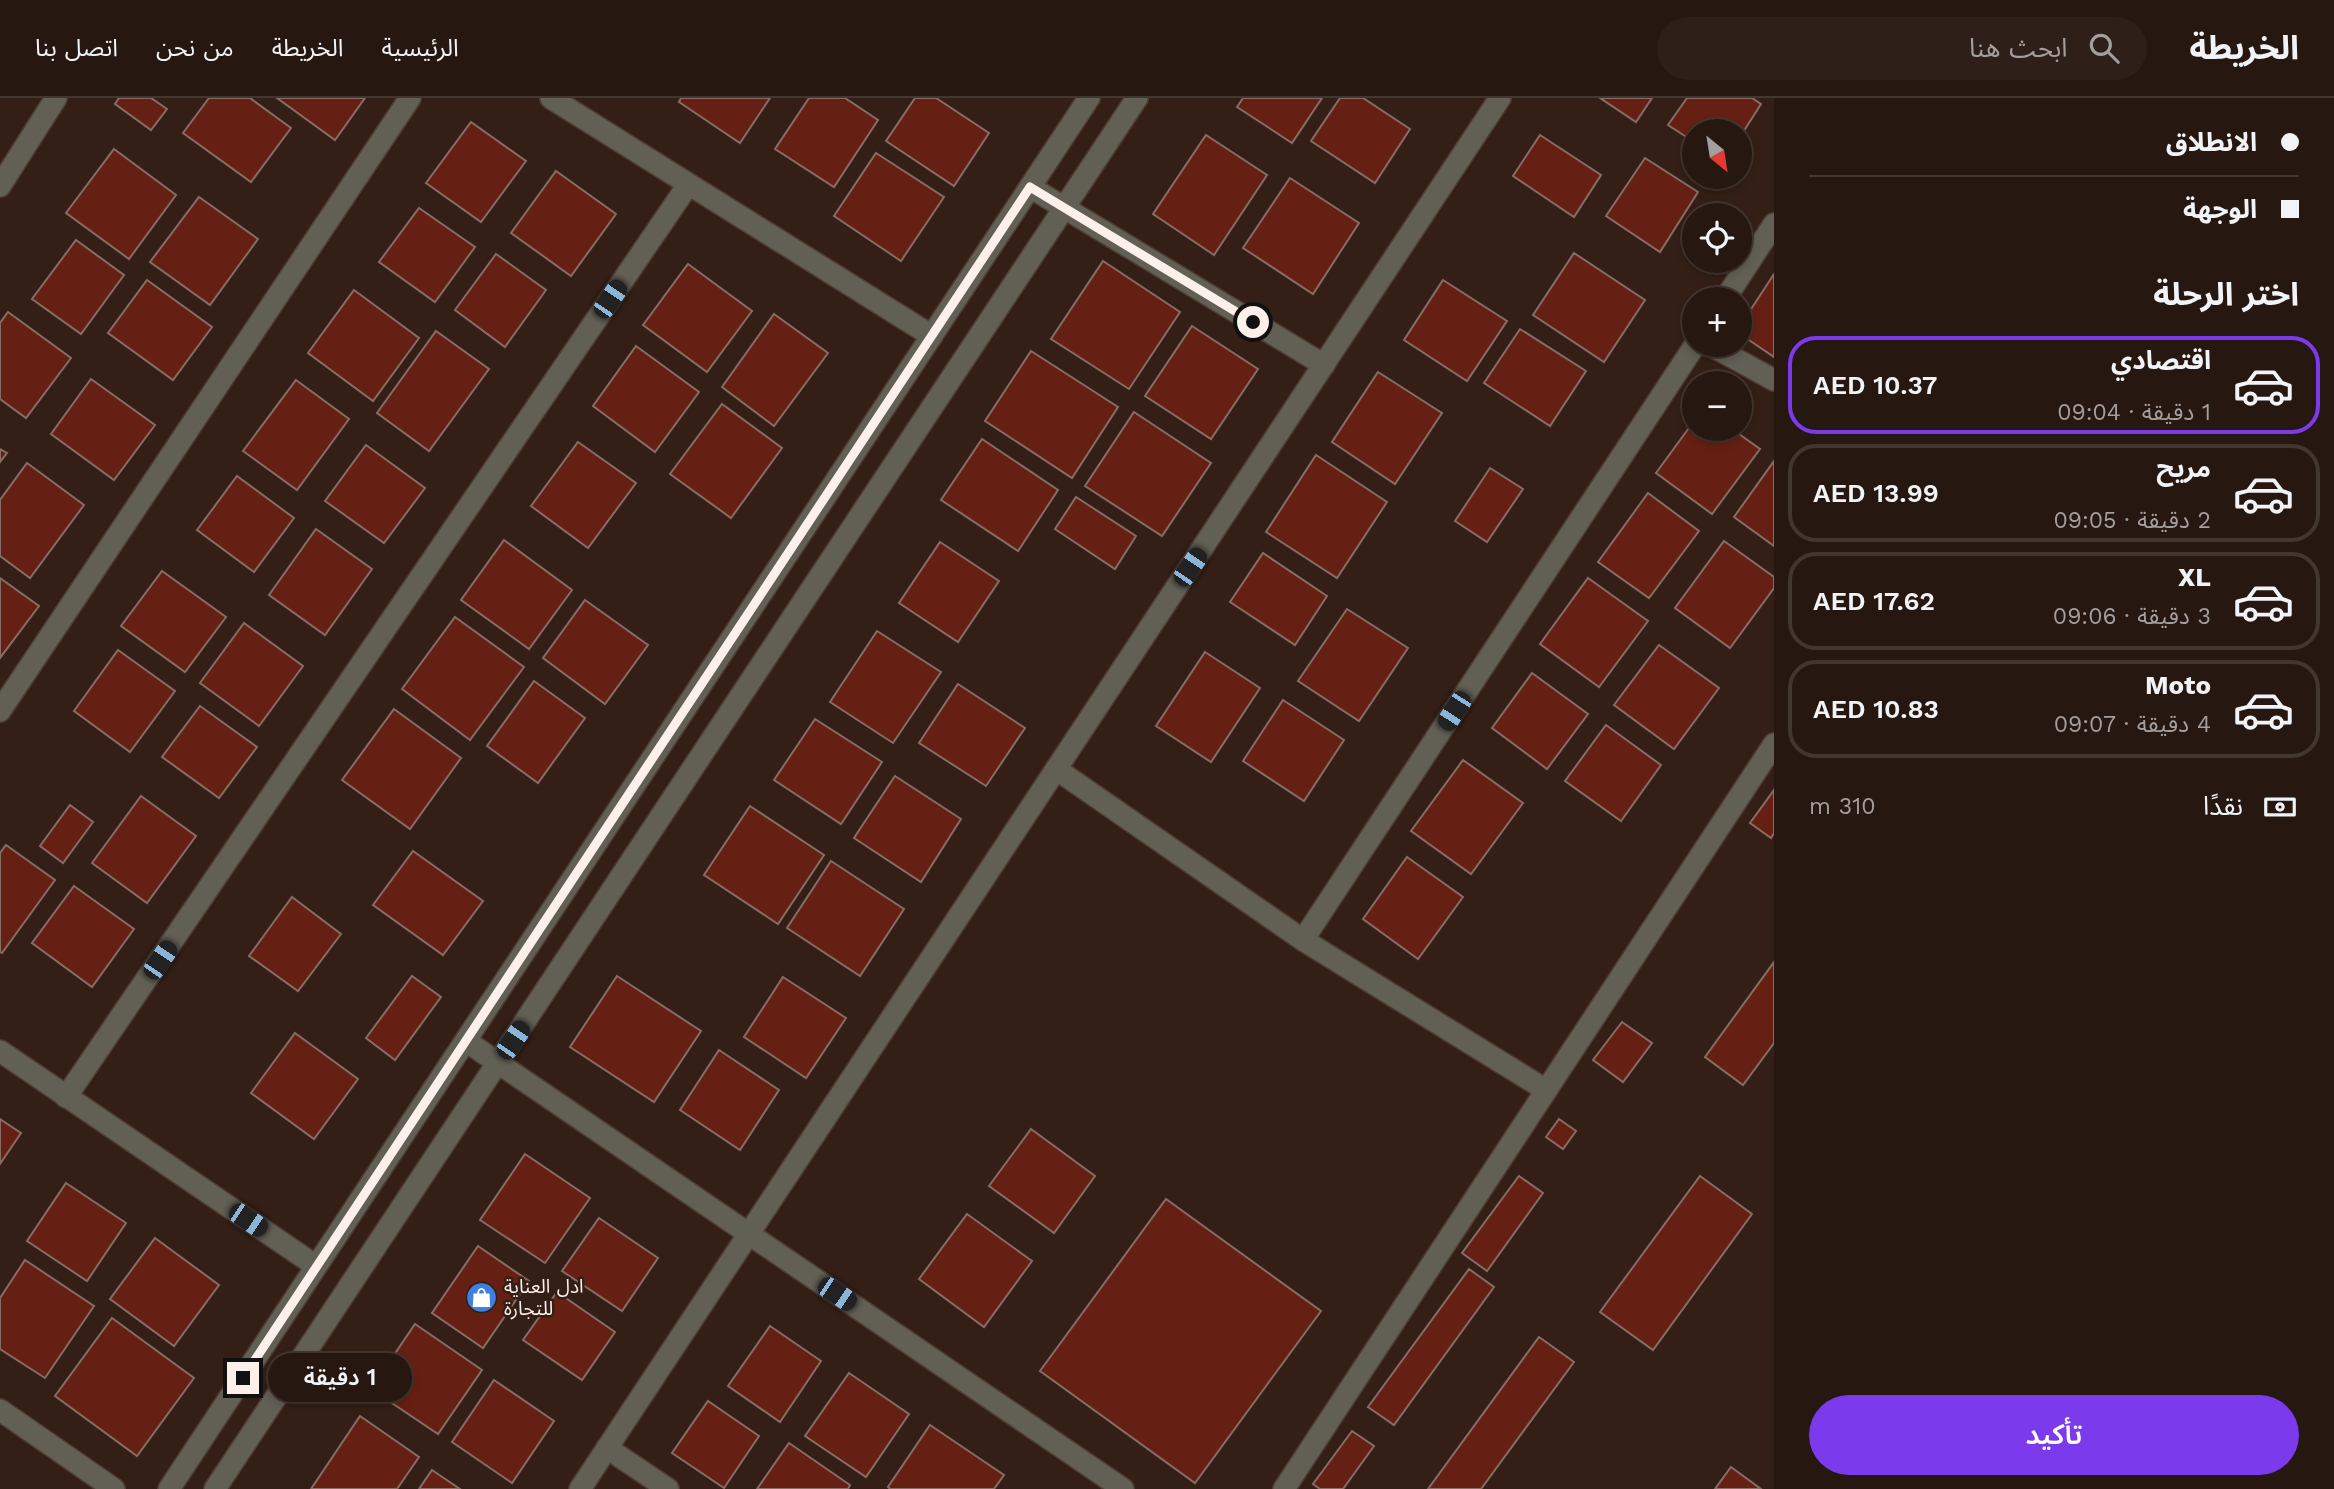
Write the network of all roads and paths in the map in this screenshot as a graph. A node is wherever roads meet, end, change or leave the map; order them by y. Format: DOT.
graph roads {
  1 [pos="56,98"];
  2 [pos="410,98"];
  3 [pos="551,98"];
  4 [pos="1089,98"];
  5 [pos="1137,98"];
  6 [pos="1500,98"];
  7 [pos="688,185"];
  8 [pos="0,186"];
  9 [pos="1030,187"];
  10 [pos="1065,208"];
  11 [pos="1774,224"];
  12 [pos="1733,287"];
  13 [pos="932,336"];
  14 [pos="1687,357"];
  15 [pos="1732,357"];
  16 [pos="1324,365"];
  17 [pos="1774,380"];
  18 [pos="0,711"];
  19 [pos="1774,744"];
  20 [pos="1056,769"];
  21 [pos="1303,940"];
  22 [pos="466,1041"];
  23 [pos="0,1051"];
  24 [pos="498,1063"];
  25 [pos="1546,1090"];
  26 [pos="66,1097"];
  27 [pos="749,1234"];
  28 [pos="317,1266"];
  29 [pos="0,1410"];
  30 [pos="607,1448"];
  31 [pos="114,1489"];
  32 [pos="169,1489"];
  33 [pos="215,1489"];
  34 [pos="580,1489"];
  35 [pos="668,1489"];
  36 [pos="1123,1489"];
  37 [pos="1284,1489"];
  1 -- 8 [label="street"];
  2 -- 18 [label="street"];
  3 -- 7 [label="street"];
  4 -- 9 [label="street"];
  5 -- 10 [label="street"];
  6 -- 16 [label="street"];
  7 -- 13 [label="street"];
  7 -- 26 [label="street"];
  9 -- 10 [label="street"];
  9 -- 13 [label="street"];
  10 -- 16 [label="street"];
  10 -- 24 [label="street"];
  11 -- 12 [label="street"];
  13 -- 22 [label="street"];
  14 -- 21 [label="street"];
  15 -- 17 [label="street"];
  16 -- 20 [label="street"];
  19 -- 25 [label="street"];
  20 -- 21 [label="street"];
  20 -- 27 [label="street"];
  21 -- 25 [label="street"];
  22 -- 24 [label="street"];
  22 -- 28 [label="street"];
  23 -- 26 [label="street"];
  24 -- 27 [label="street"];
  24 -- 33 [label="street"];
  25 -- 37 [label="street"];
  26 -- 28 [label="street"];
  27 -- 30 [label="street"];
  27 -- 36 [label="street"];
  28 -- 32 [label="street"];
  29 -- 31 [label="street"];
  30 -- 34 [label="street"];
  30 -- 35 [label="street"];
}
